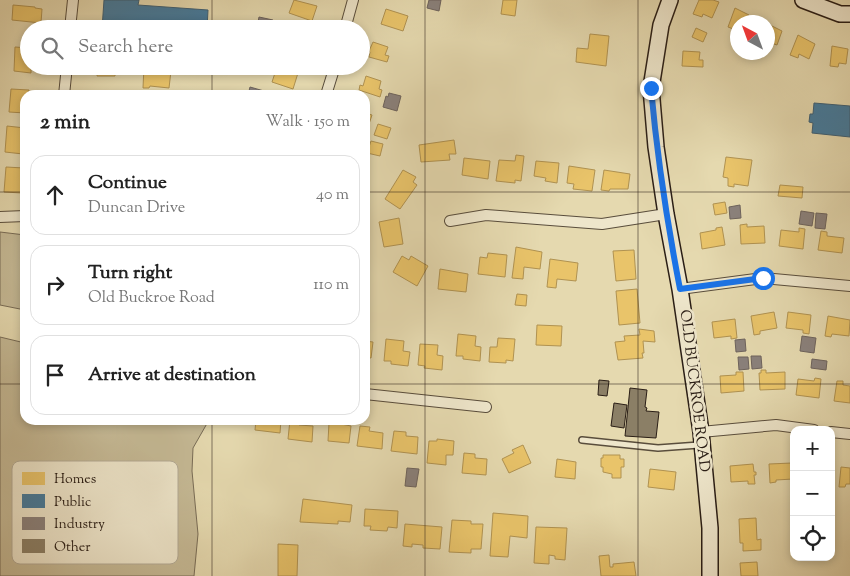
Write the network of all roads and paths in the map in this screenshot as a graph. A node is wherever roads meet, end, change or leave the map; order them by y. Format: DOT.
graph roads {
  1 [pos="72,0"];
  2 [pos="353,0"];
  3 [pos="670,0"];
  4 [pos="803,0"];
  5 [pos="850,14"];
  6 [pos="71,20"];
  7 [pos="347,20"];
  8 [pos="66,75"];
  9 [pos="332,75"];
  10 [pos="65,90"];
  11 [pos="327,90"];
  12 [pos="666,214"];
  13 [pos="20,216"];
  14 [pos="0,217"];
  15 [pos="450,221"];
  16 [pos="850,286"];
  17 [pos="680,289"];
  18 [pos="370,395"];
  19 [pos="486,407"];
  20 [pos="790,427"];
  21 [pos="835,432"];
  22 [pos="850,434"];
  23 [pos="702,438"];
  24 [pos="582,440"];
  25 [pos="710,576"];
  1 -- 6 [label="street"];
  2 -- 7 [label="street"];
  3 -- 12 [label="street, OLD BUCKROE ROAD"];
  4 -- 5 [label="street"];
  8 -- 10 [label="street"];
  9 -- 11 [label="street"];
  12 -- 15 [label="street"];
  12 -- 17 [label="street, OLD BUCKROE ROAD"];
  13 -- 14 [label="street"];
  16 -- 17 [label="street"];
  17 -- 23 [label="street, OLD BUCKROE ROAD"];
  18 -- 19 [label="street"];
  20 -- 23 [label="street"];
  21 -- 22 [label="street"];
  23 -- 24 [label="lane"];
  23 -- 25 [label="street, OLD BUCKROE ROAD"];
}
